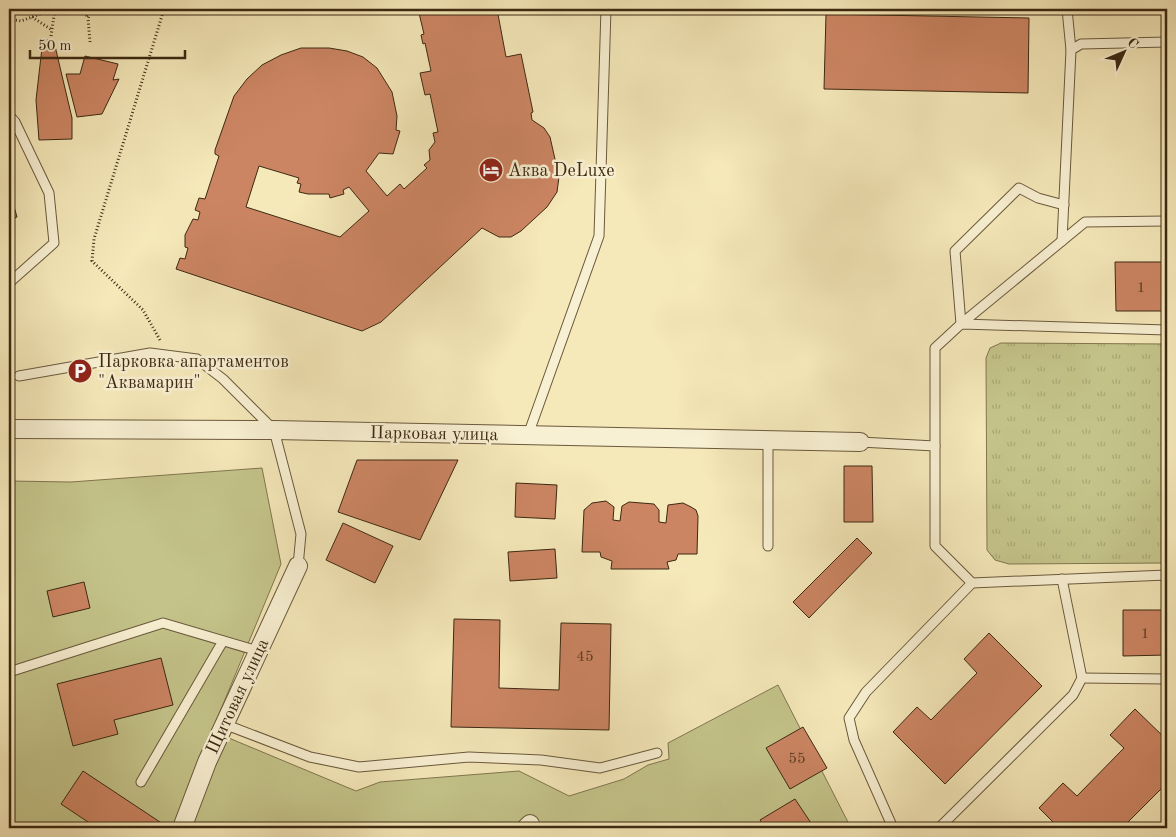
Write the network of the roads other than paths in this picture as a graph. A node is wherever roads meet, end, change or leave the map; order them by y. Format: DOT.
graph roads {
  1 [pos="606,9"];
  2 [pos="1067,9"];
  3 [pos="1167,42"];
  4 [pos="1071,50"];
  5 [pos="9,116"];
  6 [pos="1064,205"];
  7 [pos="1167,221"];
  8 [pos="1062,241"];
  9 [pos="9,283"];
  10 [pos="961,324"];
  11 [pos="1167,330"];
  12 [pos="18,376"];
  13 [pos="9,429"];
  14 [pos="274,430"];
  15 [pos="528,435"];
  16 [pos="768,441"];
  17 [pos="860,442"];
  18 [pos="934,446"];
  19 [pos="768,546"];
  20 [pos="298,566"];
  21 [pos="1167,575"];
  22 [pos="1062,579"];
  23 [pos="972,583"];
  24 [pos="223,640"];
  25 [pos="258,651"];
  26 [pos="9,672"];
  27 [pos="1082,678"];
  28 [pos="1167,679"];
  29 [pos="224,724"];
  30 [pos="657,753"];
  31 [pos="140,782"];
  32 [pos="182,828"];
  33 [pos="893,828"];
  34 [pos="939,828"];
  1 -- 15 [label="lane"];
  2 -- 4 [label="lane"];
  3 -- 4 [label="lane"];
  4 -- 6 [label="lane"];
  5 -- 9 [label="lane"];
  6 -- 8 [label="lane"];
  6 -- 10 [label="lane"];
  7 -- 8 [label="lane"];
  8 -- 10 [label="lane"];
  10 -- 11 [label="lane"];
  10 -- 18 [label="lane"];
  12 -- 14 [label="lane"];
  13 -- 14 [label="street, Парковая улица"];
  14 -- 15 [label="street, Парковая улица"];
  14 -- 20 [label="lane"];
  15 -- 16 [label="street, Парковая улица"];
  16 -- 17 [label="street, Парковая улица"];
  16 -- 19 [label="lane"];
  17 -- 18 [label="lane"];
  18 -- 23 [label="lane"];
  20 -- 25 [label="street, Щитовая улица"];
  21 -- 22 [label="lane"];
  22 -- 23 [label="lane"];
  22 -- 27 [label="lane"];
  23 -- 33 [label="lane"];
  24 -- 25 [label="lane"];
  24 -- 26 [label="lane"];
  24 -- 31 [label="lane"];
  25 -- 29 [label="street, Щитовая улица"];
  27 -- 28 [label="lane"];
  27 -- 34 [label="lane"];
  29 -- 30 [label="lane"];
  29 -- 32 [label="street, Щитовая улица"];
}
